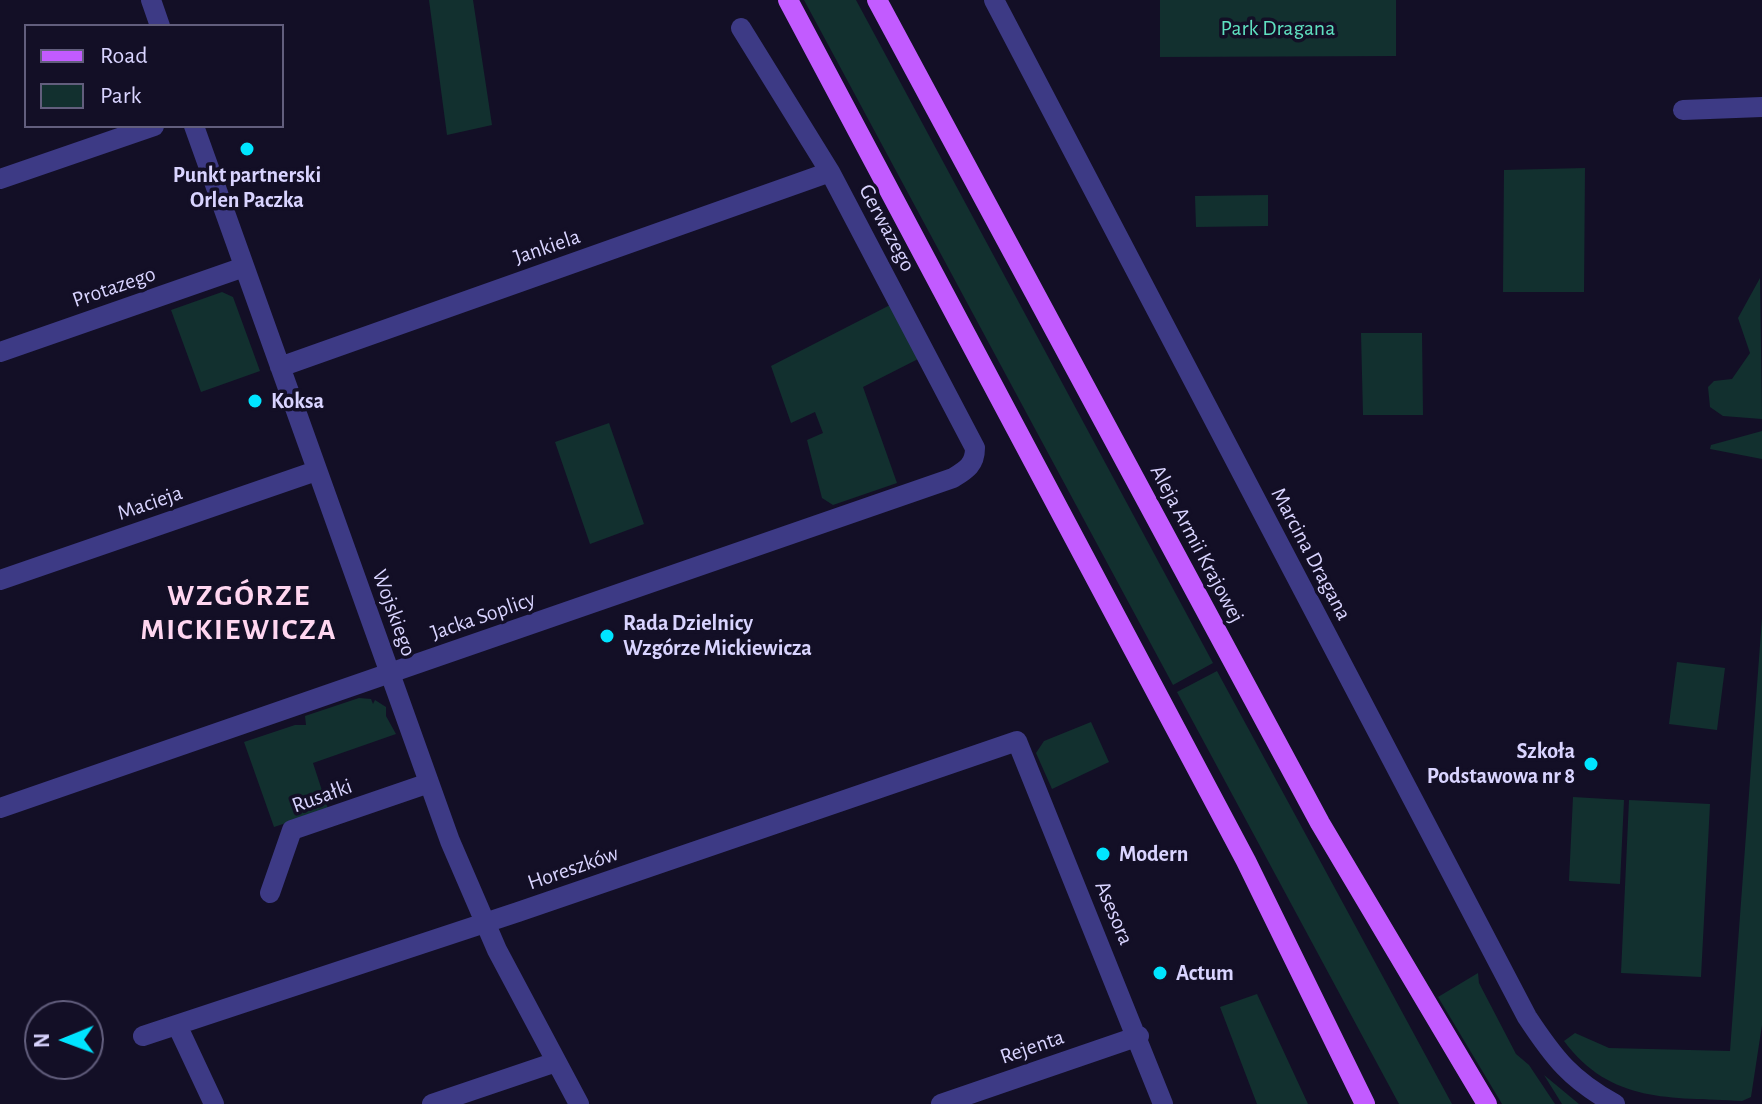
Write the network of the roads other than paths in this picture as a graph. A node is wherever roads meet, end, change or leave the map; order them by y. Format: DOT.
graph roads {
  1 [pos="151,0"];
  2 [pos="788,0"];
  3 [pos="877,0"];
  4 [pos="994,0"];
  5 [pos="159,24"];
  6 [pos="741,28"];
  7 [pos="1762,107"];
  8 [pos="1683,110"];
  9 [pos="148,128"];
  10 [pos="195,128"];
  11 [pos="830,172"];
  12 [pos="0,179"];
  13 [pos="244,267"];
  14 [pos="0,352"];
  15 [pos="280,367"];
  16 [pos="975,458"];
  17 [pos="316,471"];
  18 [pos="0,580"];
  19 [pos="391,674"];
  20 [pos="1017,741"];
  21 [pos="429,783"];
  22 [pos="0,808"];
  23 [pos="270,893"];
  24 [pos="484,922"];
  25 [pos="177,1025"];
  26 [pos="143,1036"];
  27 [pos="1139,1036"];
  28 [pos="556,1062"];
  29 [pos="214,1104"];
  30 [pos="432,1104"];
  31 [pos="579,1104"];
  32 [pos="941,1104"];
  33 [pos="1163,1104"];
  34 [pos="1365,1104"];
  35 [pos="1487,1104"];
  36 [pos="1615,1104"];
  1 -- 5 [label="street"];
  2 -- 34 [label="main road"];
  3 -- 35 [label="main road, Aleja Armii Krajowej"];
  4 -- 36 [label="street, Marcina Dragana"];
  6 -- 11 [label="street, Gerwazego"];
  7 -- 8 [label="street"];
  9 -- 12 [label="street"];
  10 -- 13 [label="street, Wojskiego"];
  11 -- 15 [label="street, Jankiela"];
  11 -- 16 [label="street, Gerwazego"];
  13 -- 14 [label="street, Protazego"];
  13 -- 15 [label="street, Wojskiego"];
  15 -- 17 [label="street, Wojskiego"];
  16 -- 19 [label="street, Jacka Soplicy"];
  17 -- 18 [label="street, Macieja"];
  17 -- 19 [label="street, Wojskiego"];
  19 -- 21 [label="street, Wojskiego"];
  19 -- 22 [label="street, Jacka Soplicy"];
  20 -- 24 [label="street, Horeszków"];
  20 -- 27 [label="street, Asesora"];
  21 -- 23 [label="street, Rusałki"];
  21 -- 24 [label="street, Wojskiego"];
  24 -- 25 [label="street, Horeszków"];
  24 -- 28 [label="street, Wojskiego"];
  25 -- 26 [label="street, Horeszków"];
  25 -- 29 [label="street"];
  27 -- 32 [label="street, Rejenta"];
  27 -- 33 [label="street, Asesora"];
  28 -- 30 [label="street"];
  28 -- 31 [label="street, Wojskiego"];
}
